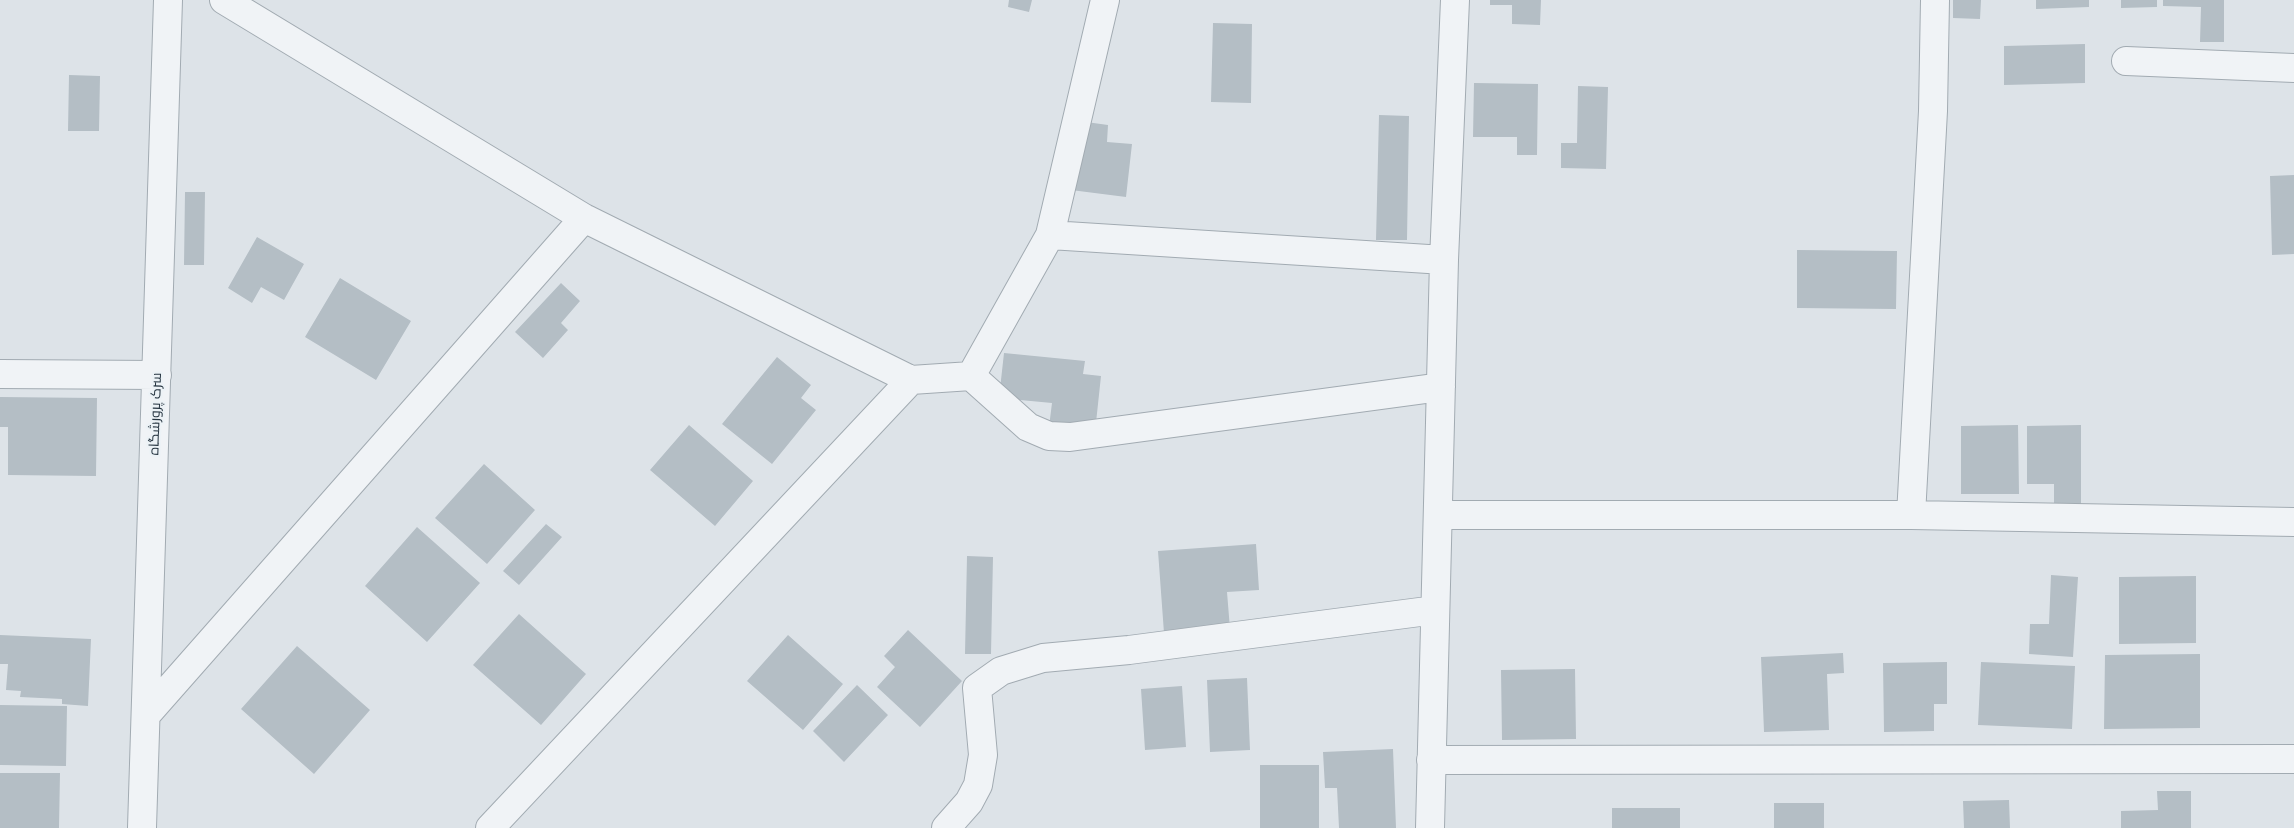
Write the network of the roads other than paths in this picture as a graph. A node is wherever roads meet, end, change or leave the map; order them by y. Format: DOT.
graph roads {
  1 [pos="168,0"];
  2 [pos="224,0"];
  3 [pos="1105,0"];
  4 [pos="1455,0"];
  5 [pos="1934,0"];
  6 [pos="2126,61"];
  7 [pos="2294,68"];
  8 [pos="584,218"];
  9 [pos="1050,235"];
  10 [pos="1444,260"];
  11 [pos="0,374"];
  12 [pos="156,375"];
  13 [pos="971,376"];
  14 [pos="911,380"];
  15 [pos="1441,387"];
  16 [pos="1438,515"];
  17 [pos="1911,515"];
  18 [pos="2294,522"];
  19 [pos="1435,610"];
  20 [pos="146,715"];
  21 [pos="2294,759"];
  22 [pos="1431,760"];
  23 [pos="142,828"];
  24 [pos="490,828"];
  25 [pos="946,828"];
  26 [pos="1430,828"];
  1 -- 12 [label="street, سرک پرورشگاه"];
  2 -- 8 [label="street"];
  3 -- 9 [label="street"];
  4 -- 10 [label="street"];
  5 -- 17 [label="street"];
  6 -- 7 [label="street"];
  8 -- 14 [label="street"];
  8 -- 20 [label="street"];
  9 -- 10 [label="street"];
  9 -- 13 [label="street"];
  10 -- 15 [label="street"];
  11 -- 12 [label="street"];
  12 -- 20 [label="street, سرک پرورشگاه"];
  13 -- 14 [label="street"];
  13 -- 15 [label="street"];
  14 -- 24 [label="street"];
  15 -- 16 [label="street"];
  16 -- 17 [label="street"];
  16 -- 19 [label="street"];
  17 -- 18 [label="street"];
  19 -- 22 [label="street"];
  19 -- 25 [label="street"];
  20 -- 23 [label="street, سرک پرورشگاه"];
  21 -- 22 [label="street"];
  22 -- 26 [label="street"];
}
